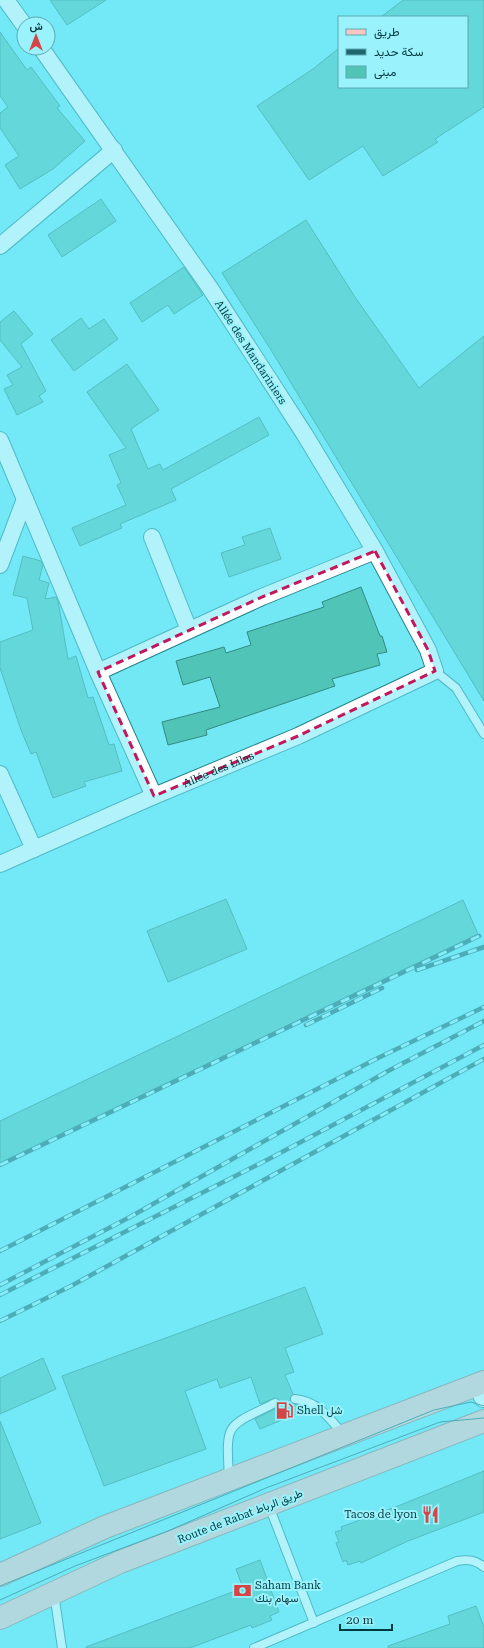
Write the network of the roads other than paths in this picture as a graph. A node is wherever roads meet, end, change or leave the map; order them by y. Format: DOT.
graph roads {
  1 [pos="6,0"];
  2 [pos="18,16"];
  3 [pos="47,56"];
  4 [pos="114,150"];
  5 [pos="0,246"];
  6 [pos="0,440"];
  7 [pos="25,499"];
  8 [pos="152,537"];
  9 [pos="375,551"];
  10 [pos="0,565"];
  11 [pos="189,630"];
  12 [pos="98,672"];
  13 [pos="435,672"];
  14 [pos="484,734"];
  15 [pos="0,774"];
  16 [pos="154,796"];
  17 [pos="34,849"];
  18 [pos="0,864"];
  19 [pos="482,1388"];
  20 [pos="295,1399"];
  21 [pos="275,1404"];
  22 [pos="484,1421"];
  23 [pos="343,1435"];
  24 [pos="229,1478"];
  25 [pos="268,1505"];
  26 [pos="484,1567"];
  27 [pos="0,1575"];
  28 [pos="54,1593"];
  29 [pos="0,1618"];
  30 [pos="314,1623"];
  31 [pos="62,1648"];
  32 [pos="254,1648"];
  1 -- 2 [label="street"];
  3 -- 4 [label="street, Allée des Mandariniers"];
  4 -- 5 [label="street"];
  4 -- 9 [label="street, Allée des Mandariniers"];
  6 -- 7 [label="street"];
  7 -- 10 [label="street"];
  7 -- 12 [label="street"];
  8 -- 11 [label="street"];
  9 -- 11 [label="street"];
  9 -- 13 [label="street, Allée des Mandariniers"];
  11 -- 12 [label="street"];
  12 -- 16 [label="street"];
  13 -- 14 [label="lane"];
  13 -- 16 [label="street, Allée des Lilas"];
  15 -- 17 [label="street"];
  16 -- 17 [label="street, Allée des Lilas"];
  17 -- 18 [label="street, Allée des Lilas"];
  19 -- 23 [label="main road"];
  20 -- 23 [label="lane"];
  21 -- 24 [label="lane"];
  22 -- 25 [label="main road, Route de Rabat طريق الرباط"];
  23 -- 24 [label="main road"];
  24 -- 27 [label="main road"];
  25 -- 28 [label="main road, Route de Rabat طريق الرباط"];
  25 -- 30 [label="lane"];
  26 -- 30 [label="lane"];
  28 -- 29 [label="main road, Route de Rabat طريق الرباط"];
  28 -- 31 [label="lane"];
  30 -- 32 [label="lane"];
}
